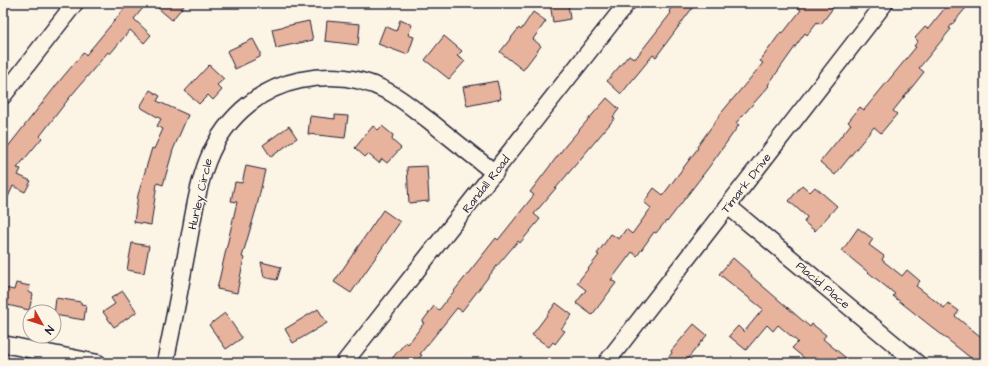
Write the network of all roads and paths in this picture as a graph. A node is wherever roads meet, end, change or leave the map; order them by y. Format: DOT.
graph roads {
  1 [pos="75,3"];
  2 [pos="627,3"];
  3 [pos="886,3"];
  4 [pos="3,96"];
  5 [pos="495,173"];
  6 [pos="728,206"];
  7 [pos="3,344"];
  8 [pos="98,363"];
  9 [pos="165,363"];
  10 [pos="344,363"];
  11 [pos="606,363"];
  12 [pos="917,363"];
  1 -- 4 [label="street"];
  2 -- 5 [label="street, Randall Road"];
  3 -- 6 [label="street, Timark Drive"];
  5 -- 9 [label="street, Hurley Circle"];
  5 -- 10 [label="street, Randall Road"];
  6 -- 11 [label="street, Timark Drive"];
  6 -- 12 [label="street, Placid Place"];
  7 -- 8 [label="street"];
}
